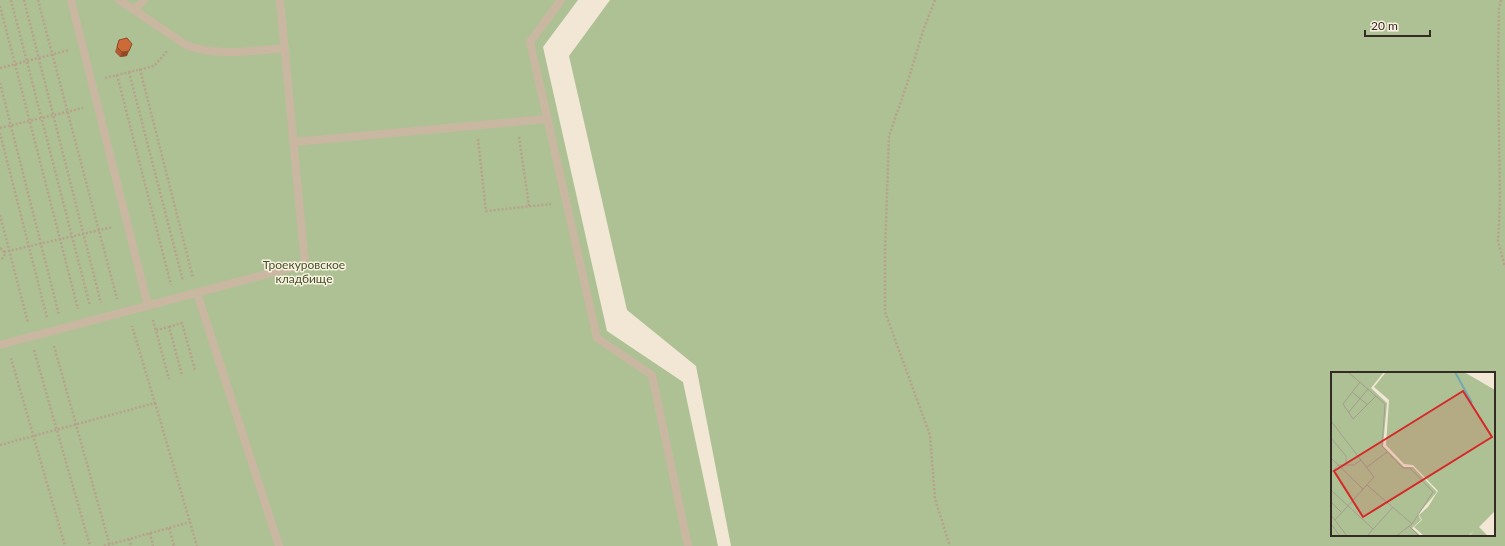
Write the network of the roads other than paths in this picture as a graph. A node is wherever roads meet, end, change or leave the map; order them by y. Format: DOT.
graph roads {
  1 [pos="71,0"];
  2 [pos="119,0"];
  3 [pos="144,0"];
  4 [pos="280,0"];
  5 [pos="560,0"];
  6 [pos="134,10"];
  7 [pos="285,48"];
  8 [pos="547,119"];
  9 [pos="294,142"];
  10 [pos="196,293"];
  11 [pos="148,306"];
  12 [pos="3,344"];
  13 [pos="279,546"];
  14 [pos="688,546"];
  1 -- 11 [label="lane"];
  2 -- 6 [label="lane"];
  3 -- 6 [label="lane"];
  4 -- 7 [label="lane"];
  5 -- 8 [label="lane"];
  6 -- 7 [label="lane"];
  7 -- 9 [label="lane"];
  8 -- 9 [label="lane"];
  8 -- 14 [label="lane"];
  9 -- 10 [label="lane"];
  10 -- 11 [label="lane"];
  10 -- 13 [label="lane"];
  11 -- 12 [label="lane"];
}
